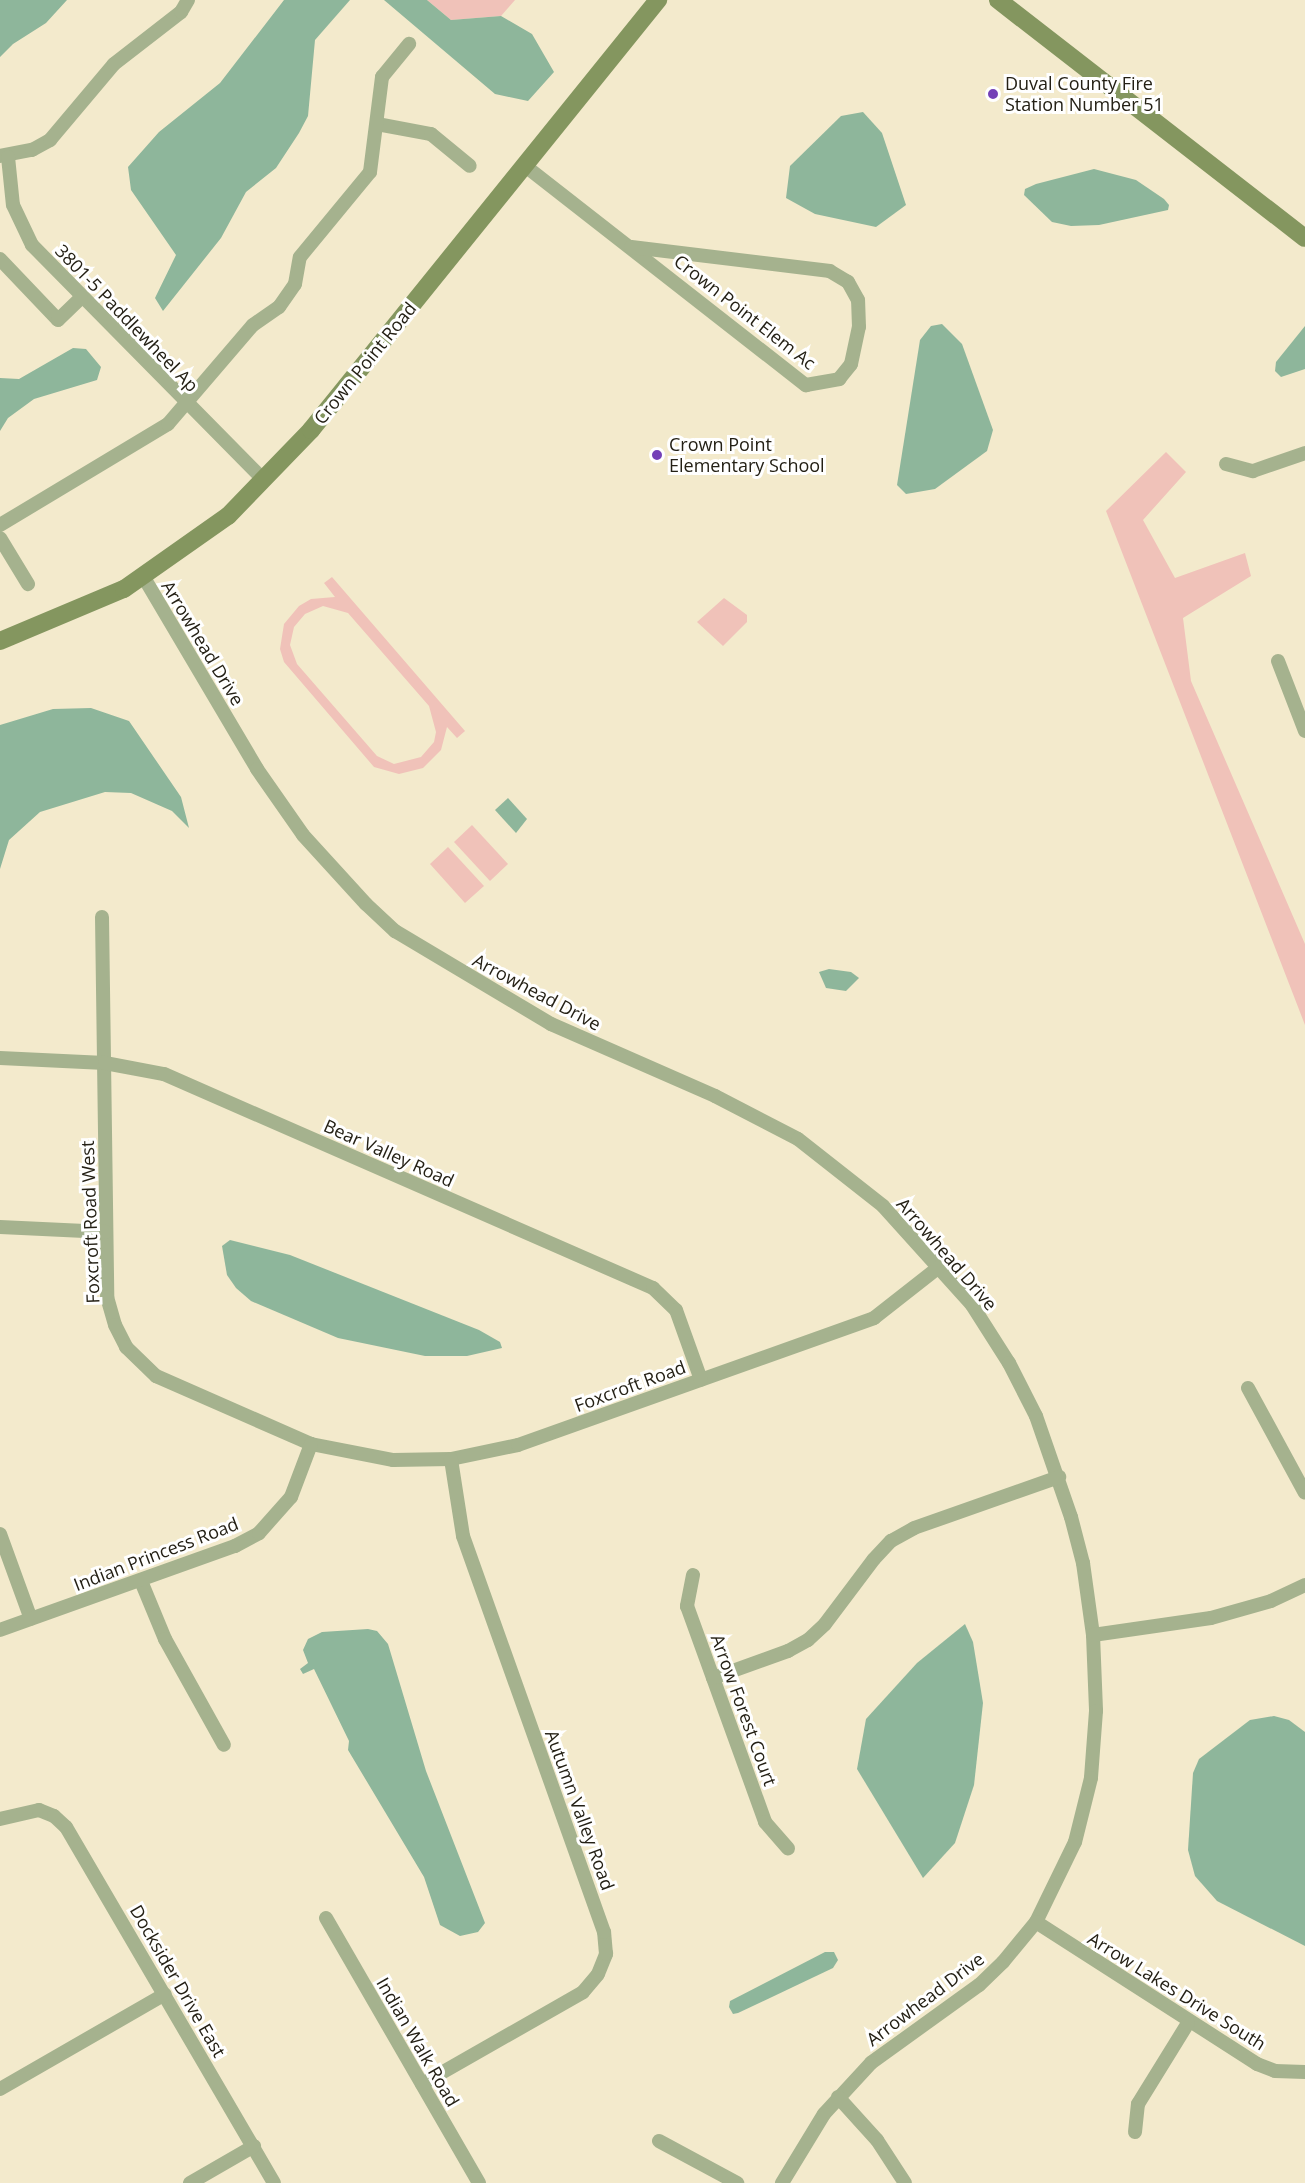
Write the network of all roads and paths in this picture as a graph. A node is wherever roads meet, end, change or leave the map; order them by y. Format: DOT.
graph roads {
  1 [pos="188,0"];
  2 [pos="658,0"];
  3 [pos="998,0"];
  4 [pos="409,44"];
  5 [pos="377,124"];
  6 [pos="4,157"];
  7 [pos="524,165"];
  8 [pos="470,166"];
  9 [pos="1305,238"];
  10 [pos="631,247"];
  11 [pos="0,259"];
  12 [pos="81,298"];
  13 [pos="187,405"];
  14 [pos="1305,453"];
  15 [pos="1226,464"];
  16 [pos="264,480"];
  17 [pos="0,525"];
  18 [pos="0,538"];
  19 [pos="143,576"];
  20 [pos="28,584"];
  21 [pos="0,641"];
  22 [pos="1278,661"];
  23 [pos="1305,731"];
  24 [pos="102,917"];
  25 [pos="0,1058"];
  26 [pos="105,1063"];
  27 [pos="0,1227"];
  28 [pos="106,1232"];
  29 [pos="939,1267"];
  30 [pos="701,1380"];
  31 [pos="1248,1388"];
  32 [pos="311,1444"];
  33 [pos="452,1459"];
  34 [pos="1059,1478"];
  35 [pos="1305,1493"];
  36 [pos="0,1534"];
  37 [pos="693,1575"];
  38 [pos="141,1581"];
  39 [pos="1305,1585"];
  40 [pos="31,1619"];
  41 [pos="0,1630"];
  42 [pos="1093,1635"];
  43 [pos="713,1678"];
  44 [pos="224,1744"];
  45 [pos="0,1818"];
  46 [pos="788,1848"];
  47 [pos="327,1918"];
  48 [pos="1036,1922"];
  49 [pos="165,1994"];
  50 [pos="1188,2023"];
  51 [pos="1305,2072"];
  52 [pos="422,2084"];
  53 [pos="0,2089"];
  54 [pos="838,2097"];
  55 [pos="1135,2132"];
  56 [pos="659,2141"];
  57 [pos="254,2146"];
  58 [pos="190,2183"];
  59 [pos="274,2183"];
  60 [pos="479,2183"];
  61 [pos="737,2183"];
  62 [pos="782,2183"];
  63 [pos="905,2183"];
  1 -- 6 [label="street"];
  2 -- 7 [label="street, Crown Point Road"];
  3 -- 9 [label="street"];
  4 -- 5 [label="street"];
  5 -- 8 [label="street"];
  5 -- 13 [label="street"];
  6 -- 12 [label="street, 3801-5 Paddlewheel Ap"];
  7 -- 10 [label="street, Crown Point Elem Ac"];
  7 -- 16 [label="street, Crown Point Road"];
  10 -- 10 [label="street, Crown Point Elem Ac"];
  11 -- 12 [label="street"];
  12 -- 13 [label="street, 3801-5 Paddlewheel Ap"];
  13 -- 16 [label="street, 3801-5 Paddlewheel Ap"];
  13 -- 17 [label="street"];
  14 -- 15 [label="street"];
  16 -- 19 [label="street, Crown Point Road"];
  18 -- 20 [label="street"];
  19 -- 21 [label="street, Crown Point Road"];
  19 -- 29 [label="street, Arrowhead Drive"];
  22 -- 23 [label="street"];
  24 -- 26 [label="street, Foxcroft Road West"];
  25 -- 26 [label="street, Bear Valley Road"];
  26 -- 28 [label="street, Foxcroft Road West"];
  26 -- 30 [label="street, Bear Valley Road"];
  27 -- 28 [label="street"];
  28 -- 32 [label="street, Foxcroft Road West"];
  29 -- 30 [label="street, Foxcroft Road"];
  29 -- 34 [label="street, Arrowhead Drive"];
  30 -- 33 [label="street, Foxcroft Road"];
  31 -- 35 [label="street"];
  32 -- 33 [label="street, Foxcroft Road"];
  32 -- 38 [label="street, Indian Princess Road"];
  33 -- 52 [label="street, Autumn Valley Road"];
  34 -- 42 [label="street, Arrowhead Drive"];
  34 -- 43 [label="street"];
  36 -- 40 [label="street"];
  37 -- 43 [label="street, Arrow Forest Court"];
  38 -- 40 [label="street, Indian Princess Road"];
  38 -- 44 [label="street"];
  39 -- 42 [label="street"];
  40 -- 41 [label="street, Indian Princess Road"];
  42 -- 48 [label="street, Arrowhead Drive"];
  43 -- 46 [label="street, Arrow Forest Court"];
  45 -- 49 [label="street, Docksider Drive East"];
  47 -- 52 [label="street, Indian Walk Road"];
  48 -- 50 [label="street, Arrow Lakes Drive South"];
  48 -- 54 [label="street, Arrowhead Drive"];
  49 -- 53 [label="street"];
  49 -- 57 [label="street, Docksider Drive East"];
  50 -- 51 [label="street, Arrow Lakes Drive South"];
  50 -- 55 [label="street"];
  52 -- 60 [label="street, Indian Walk Road"];
  54 -- 62 [label="street, Arrowhead Drive"];
  54 -- 63 [label="street"];
  56 -- 61 [label="street"];
  57 -- 58 [label="street"];
  57 -- 59 [label="street, Docksider Drive East"];
}
